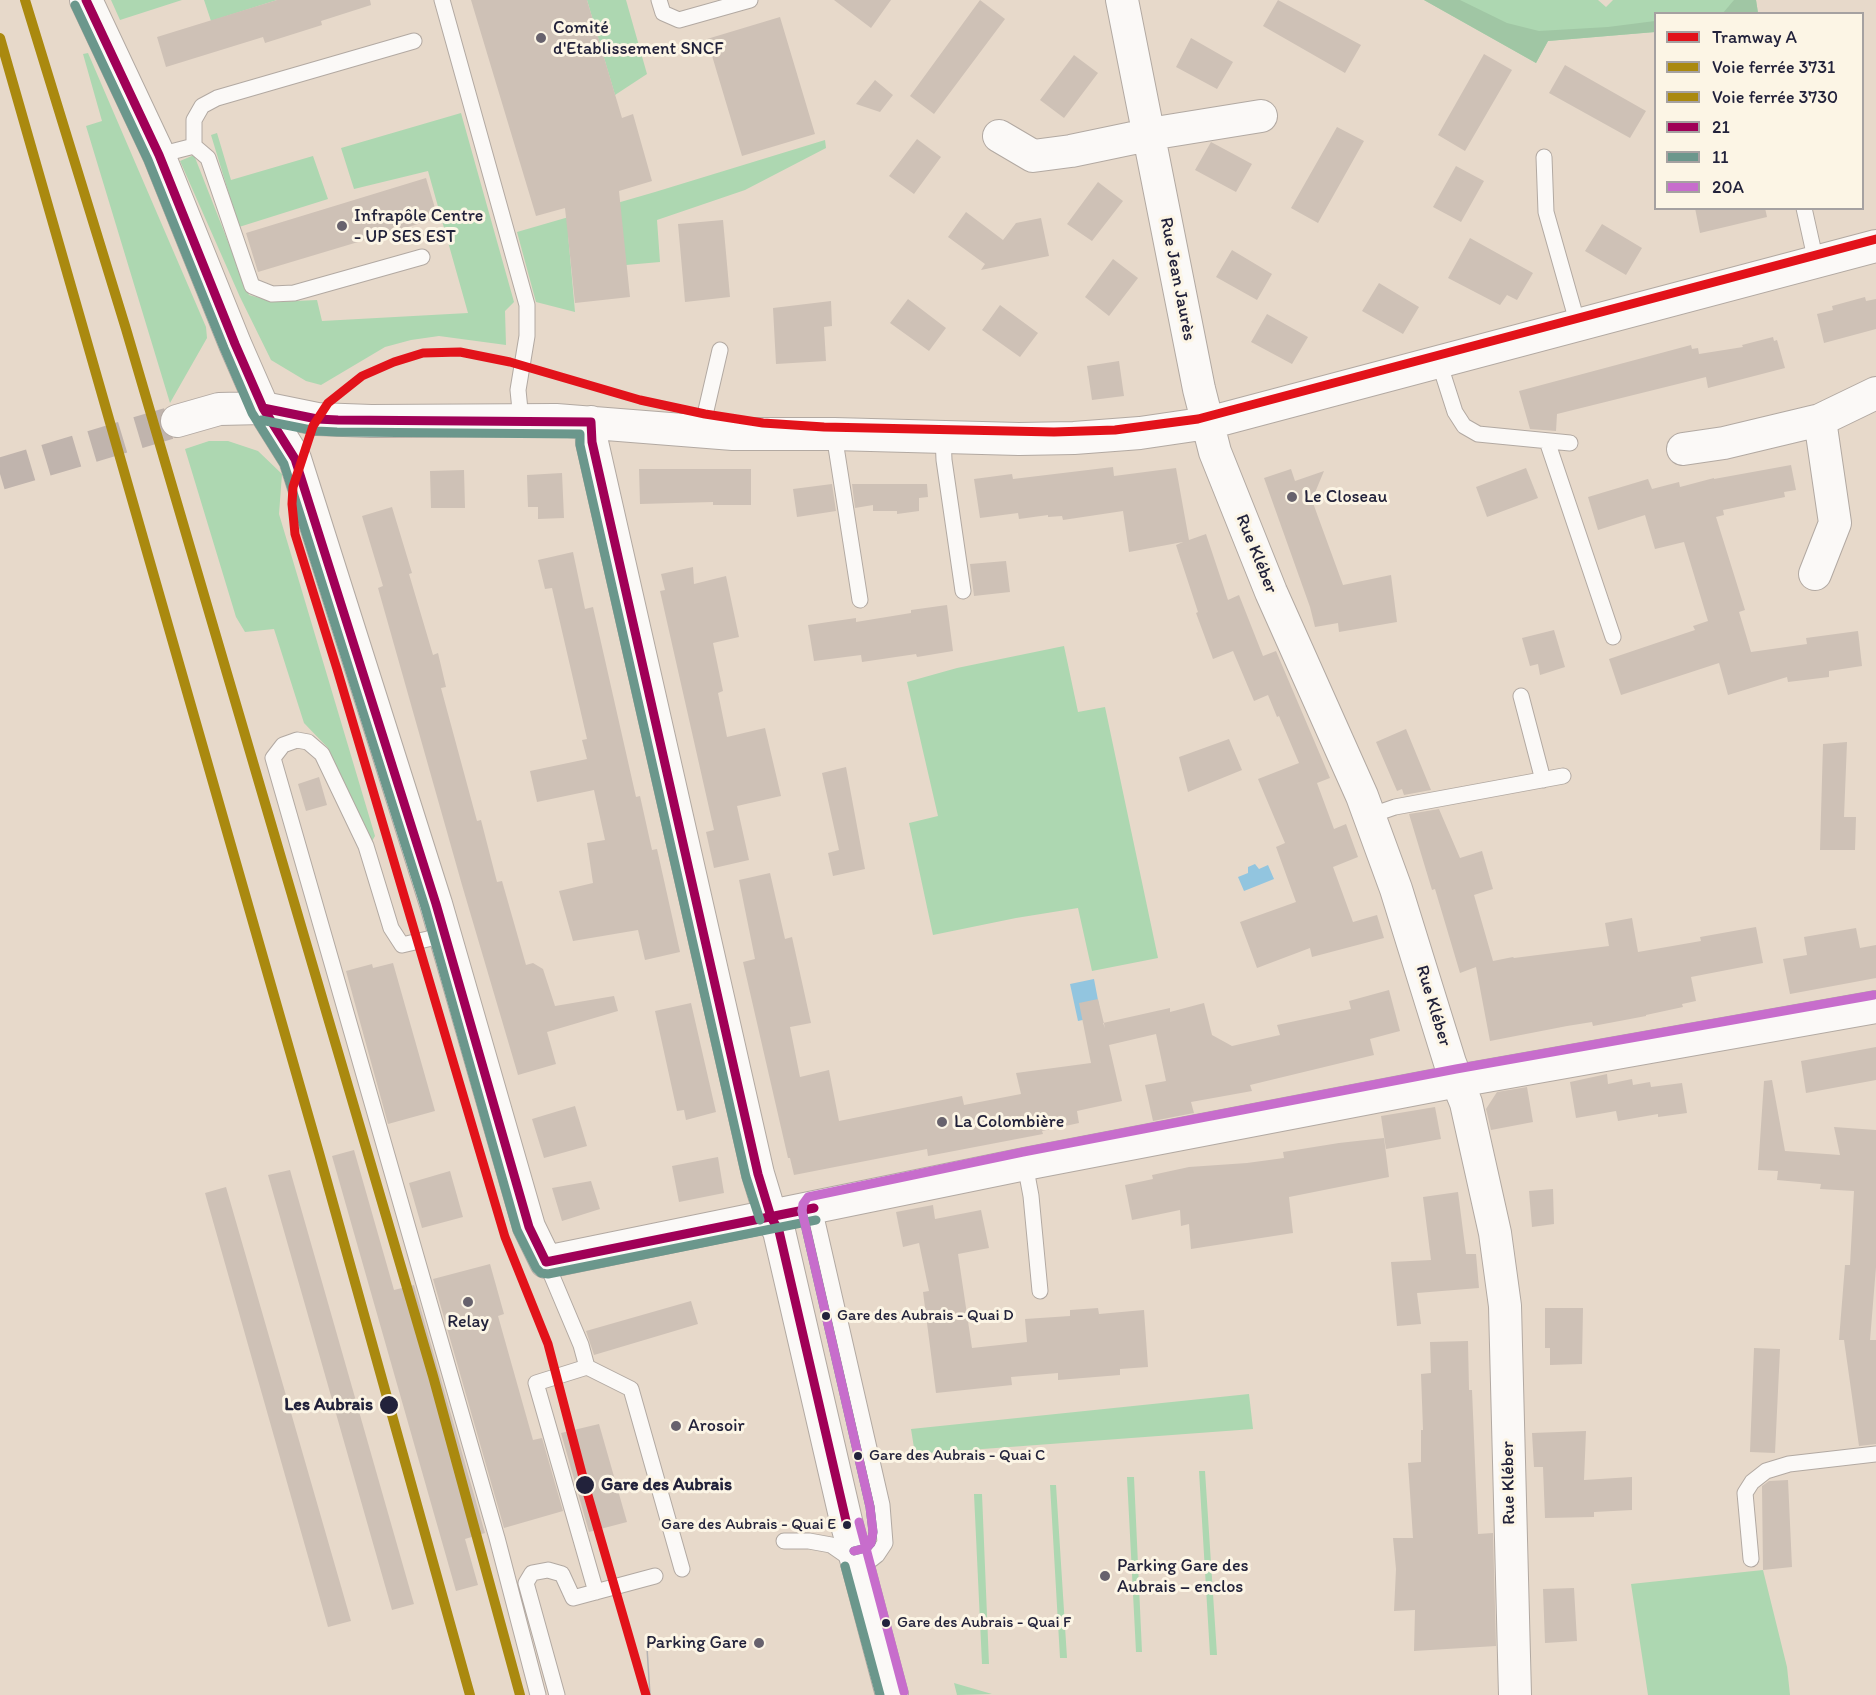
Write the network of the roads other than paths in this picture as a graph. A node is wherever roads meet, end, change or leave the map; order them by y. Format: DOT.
graph roads {
  1 [pos="86,0"];
  2 [pos="442,0"];
  3 [pos="659,0"];
  4 [pos="750,0"];
  5 [pos="1122,0"];
  6 [pos="414,41"];
  7 [pos="1261,116"];
  8 [pos="1148,135"];
  9 [pos="999,136"];
  10 [pos="194,146"];
  11 [pos="159,155"];
  12 [pos="1544,157"];
  13 [pos="1804,210"];
  14 [pos="1876,246"];
  15 [pos="422,257"];
  16 [pos="1816,262"];
  17 [pos="1578,325"];
  18 [pos="720,350"];
  19 [pos="1439,362"];
  20 [pos="1876,393"];
  21 [pos="263,408"];
  22 [pos="521,420"];
  23 [pos="1820,420"];
  24 [pos="177,421"];
  25 [pos="591,422"];
  26 [pos="1208,423"];
  27 [pos="701,432"];
  28 [pos="834,434"];
  29 [pos="943,436"];
  30 [pos="1547,441"];
  31 [pos="1570,443"];
  32 [pos="1683,448"];
  33 [pos="1815,573"];
  34 [pos="963,591"];
  35 [pos="860,600"];
  36 [pos="1613,637"];
  37 [pos="1521,696"];
  38 [pos="1563,776"];
  39 [pos="1543,780"];
  40 [pos="1370,816"];
  41 [pos="445,935"];
  42 [pos="1876,1007"];
  43 [pos="1458,1081"];
  44 [pos="1025,1164"];
  45 [pos="814,1208"];
  46 [pos="771,1216"];
  47 [pos="546,1262"];
  48 [pos="1040,1291"];
  49 [pos="587,1367"];
  50 [pos="1876,1454"];
  51 [pos="784,1541"];
  52 [pos="1751,1559"];
  53 [pos="857,1563"];
  54 [pos="682,1569"];
  55 [pos="655,1576"];
  56 [pos="596,1592"];
  57 [pos="538,1695"];
  58 [pos="557,1695"];
  59 [pos="892,1695"];
  60 [pos="1515,1695"];
  1 -- 11 [label="street"];
  2 -- 22 [label="lane"];
  3 -- 4 [label="lane"];
  5 -- 8 [label="street, Rue Jean Jaurès"];
  6 -- 10 [label="lane"];
  7 -- 8 [label="street"];
  8 -- 9 [label="street"];
  8 -- 26 [label="street, Rue Jean Jaurès"];
  10 -- 11 [label="lane"];
  10 -- 15 [label="lane"];
  11 -- 21 [label="street"];
  12 -- 17 [label="lane"];
  13 -- 16 [label="lane"];
  14 -- 16 [label="street"];
  16 -- 17 [label="street"];
  17 -- 19 [label="street"];
  18 -- 27 [label="lane"];
  19 -- 26 [label="street"];
  19 -- 30 [label="lane"];
  20 -- 23 [label="street"];
  21 -- 22 [label="street"];
  21 -- 24 [label="street"];
  21 -- 41 [label="street"];
  22 -- 25 [label="street"];
  23 -- 32 [label="street"];
  23 -- 33 [label="street"];
  25 -- 27 [label="street"];
  25 -- 46 [label="street"];
  26 -- 29 [label="street"];
  26 -- 40 [label="street, Rue Kléber"];
  27 -- 28 [label="street"];
  28 -- 29 [label="street"];
  28 -- 35 [label="lane"];
  29 -- 34 [label="lane"];
  30 -- 31 [label="lane"];
  30 -- 36 [label="lane"];
  37 -- 39 [label="lane"];
  38 -- 39 [label="lane"];
  39 -- 40 [label="lane"];
  40 -- 43 [label="street, Rue Kléber"];
  41 -- 47 [label="street"];
  41 -- 57 [label="lane"];
  42 -- 43 [label="street"];
  43 -- 44 [label="street"];
  43 -- 60 [label="street, Rue Kléber"];
  44 -- 45 [label="street"];
  44 -- 48 [label="lane"];
  45 -- 46 [label="street"];
  45 -- 53 [label="lane"];
  46 -- 47 [label="street"];
  46 -- 53 [label="street"];
  47 -- 49 [label="lane"];
  49 -- 54 [label="lane"];
  49 -- 56 [label="lane"];
  50 -- 52 [label="lane"];
  51 -- 53 [label="lane"];
  53 -- 59 [label="street"];
  55 -- 56 [label="lane"];
  56 -- 58 [label="lane"];
}
